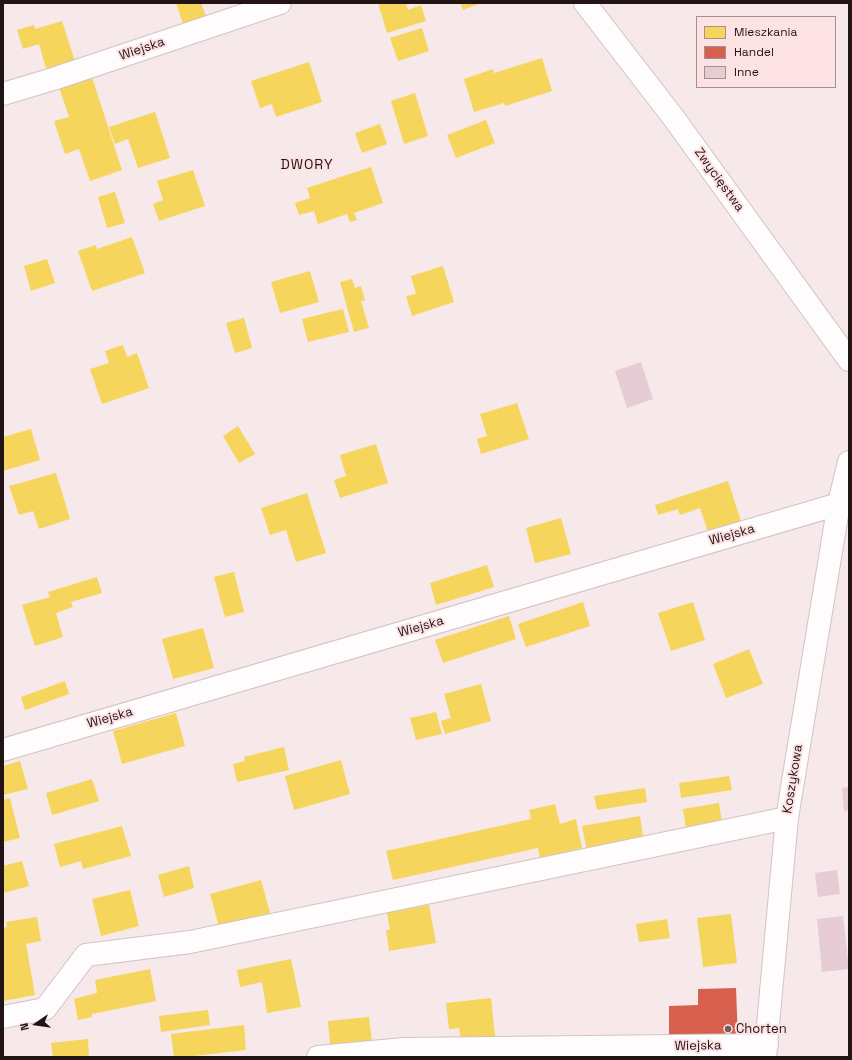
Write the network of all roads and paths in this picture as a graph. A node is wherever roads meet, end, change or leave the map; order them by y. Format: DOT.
graph roads {
  1 [pos="280,3"];
  2 [pos="585,3"];
  3 [pos="3,94"];
  4 [pos="849,360"];
  5 [pos="849,462"];
  6 [pos="844,502"];
  7 [pos="3,750"];
  8 [pos="787,818"];
  9 [pos="3,1017"];
  10 [pos="766,1051"];
  11 [pos="318,1057"];
  1 -- 3 [label="street, Wiejska"];
  2 -- 4 [label="street, Zwycięstwa"];
  5 -- 6 [label="street, Koszykowa"];
  6 -- 7 [label="street, Wiejska"];
  6 -- 8 [label="street, Koszykowa"];
  8 -- 9 [label="street"];
  8 -- 10 [label="street, Koszykowa"];
  10 -- 11 [label="street, Wiejska"];
}
